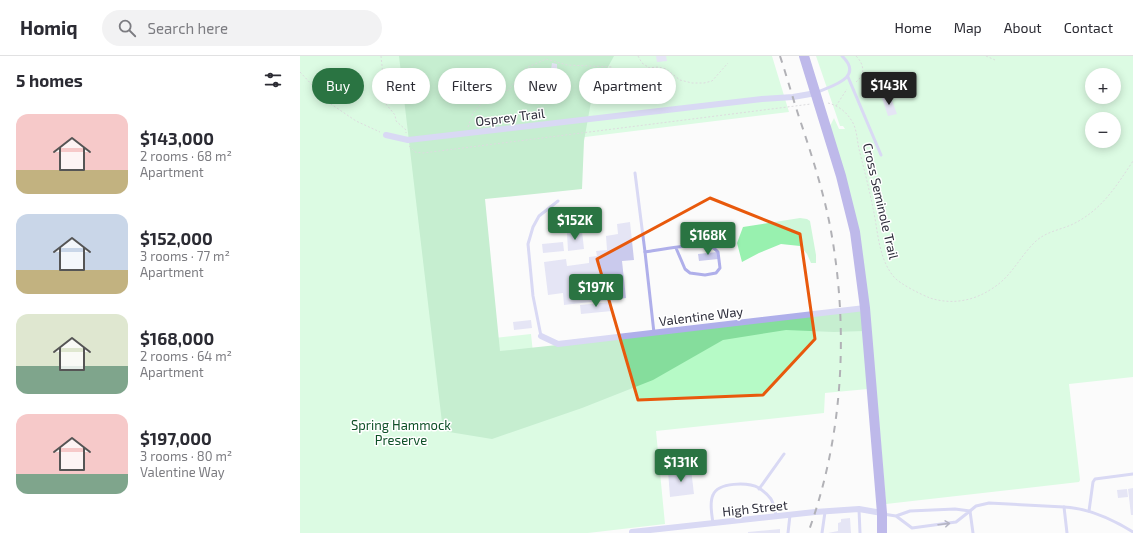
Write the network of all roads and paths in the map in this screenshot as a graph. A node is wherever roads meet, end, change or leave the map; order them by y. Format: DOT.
graph roads {
  1 [pos="381,56"];
  2 [pos="638,56"];
  3 [pos="804,56"];
  4 [pos="842,56"];
  5 [pos="856,56"];
  6 [pos="986,56"];
  7 [pos="995,60"];
  8 [pos="728,63"];
  9 [pos="612,67"];
  10 [pos="648,68"];
  11 [pos="662,68"];
  12 [pos="300,72"];
  13 [pos="676,77"];
  14 [pos="848,77"];
  15 [pos="856,82"];
  16 [pos="848,88"];
  17 [pos="816,93"];
  18 [pos="828,103"];
  19 [pos="813,104"];
  20 [pos="836,106"];
  21 [pos="463,134"];
  22 [pos="386,135"];
  23 [pos="407,135"];
  24 [pos="409,144"];
  25 [pos="881,154"];
  26 [pos="1133,161"];
  27 [pos="635,173"];
  28 [pos="558,201"];
  29 [pos="676,248"];
  30 [pos="645,252"];
  31 [pos="865,308"];
  32 [pos="654,333"];
  33 [pos="541,336"];
  34 [pos="784,454"];
  35 [pos="1133,474"];
  36 [pos="760,489"];
  37 [pos="1064,507"];
  38 [pos="859,509"];
  39 [pos="970,511"];
  40 [pos="1089,511"];
  41 [pos="825,512"];
  42 [pos="882,514"];
  43 [pos="790,515"];
  44 [pos="776,516"];
  45 [pos="896,516"];
  46 [pos="713,523"];
  47 [pos="672,530"];
  48 [pos="1133,532"];
  49 [pos="632,533"];
  50 [pos="788,533"];
  51 [pos="822,533"];
  52 [pos="860,533"];
  53 [pos="882,533"];
  54 [pos="973,533"];
  55 [pos="1067,533"];
  1 -- 23 [label="path"];
  2 -- 10 [label="path"];
  3 -- 17 [label="main road"];
  4 -- 14 [label="lane"];
  5 -- 15 [label="path"];
  6 -- 7 [label="path"];
  8 -- 13 [label="path"];
  9 -- 21 [label="path"];
  10 -- 11 [label="path"];
  12 -- 22 [label="path"];
  14 -- 17 [label="lane"];
  14 -- 25 [label="lane"];
  16 -- 20 [label="path"];
  17 -- 21 [label="street, Osprey Trail"];
  17 -- 31 [label="main road"];
  18 -- 20 [label="path, Cross Seminole Trail"];
  19 -- 24 [label="path"];
  20 -- 26 [label="path, Cross Seminole Trail"];
  21 -- 22 [label="street, Osprey Trail"];
  27 -- 30 [label="lane"];
  28 -- 33 [label="lane"];
  29 -- 29 [label="lane"];
  29 -- 30 [label="lane"];
  30 -- 32 [label="lane"];
  31 -- 32 [label="street, Valentine Way"];
  31 -- 42 [label="main road"];
  32 -- 33 [label="street, Valentine Way"];
  34 -- 36 [label="lane"];
  35 -- 40 [label="lane"];
  36 -- 44 [label="lane"];
  36 -- 46 [label="lane"];
  37 -- 39 [label="lane"];
  37 -- 40 [label="lane"];
  37 -- 55 [label="lane"];
  38 -- 41 [label="street, High Street"];
  38 -- 42 [label="street, High Street"];
  38 -- 52 [label="lane"];
  39 -- 45 [label="lane"];
  45 -- 39 [label="lane, one-way"];
  39 -- 54 [label="lane"];
  40 -- 48 [label="lane"];
  41 -- 43 [label="street, High Street"];
  41 -- 51 [label="lane"];
  42 -- 45 [label="lane"];
  42 -- 53 [label="main road"];
  43 -- 44 [label="street, High Street"];
  43 -- 50 [label="lane"];
  44 -- 46 [label="street, High Street"];
  46 -- 47 [label="street, High Street"];
  47 -- 49 [label="street, High Street"];
}
